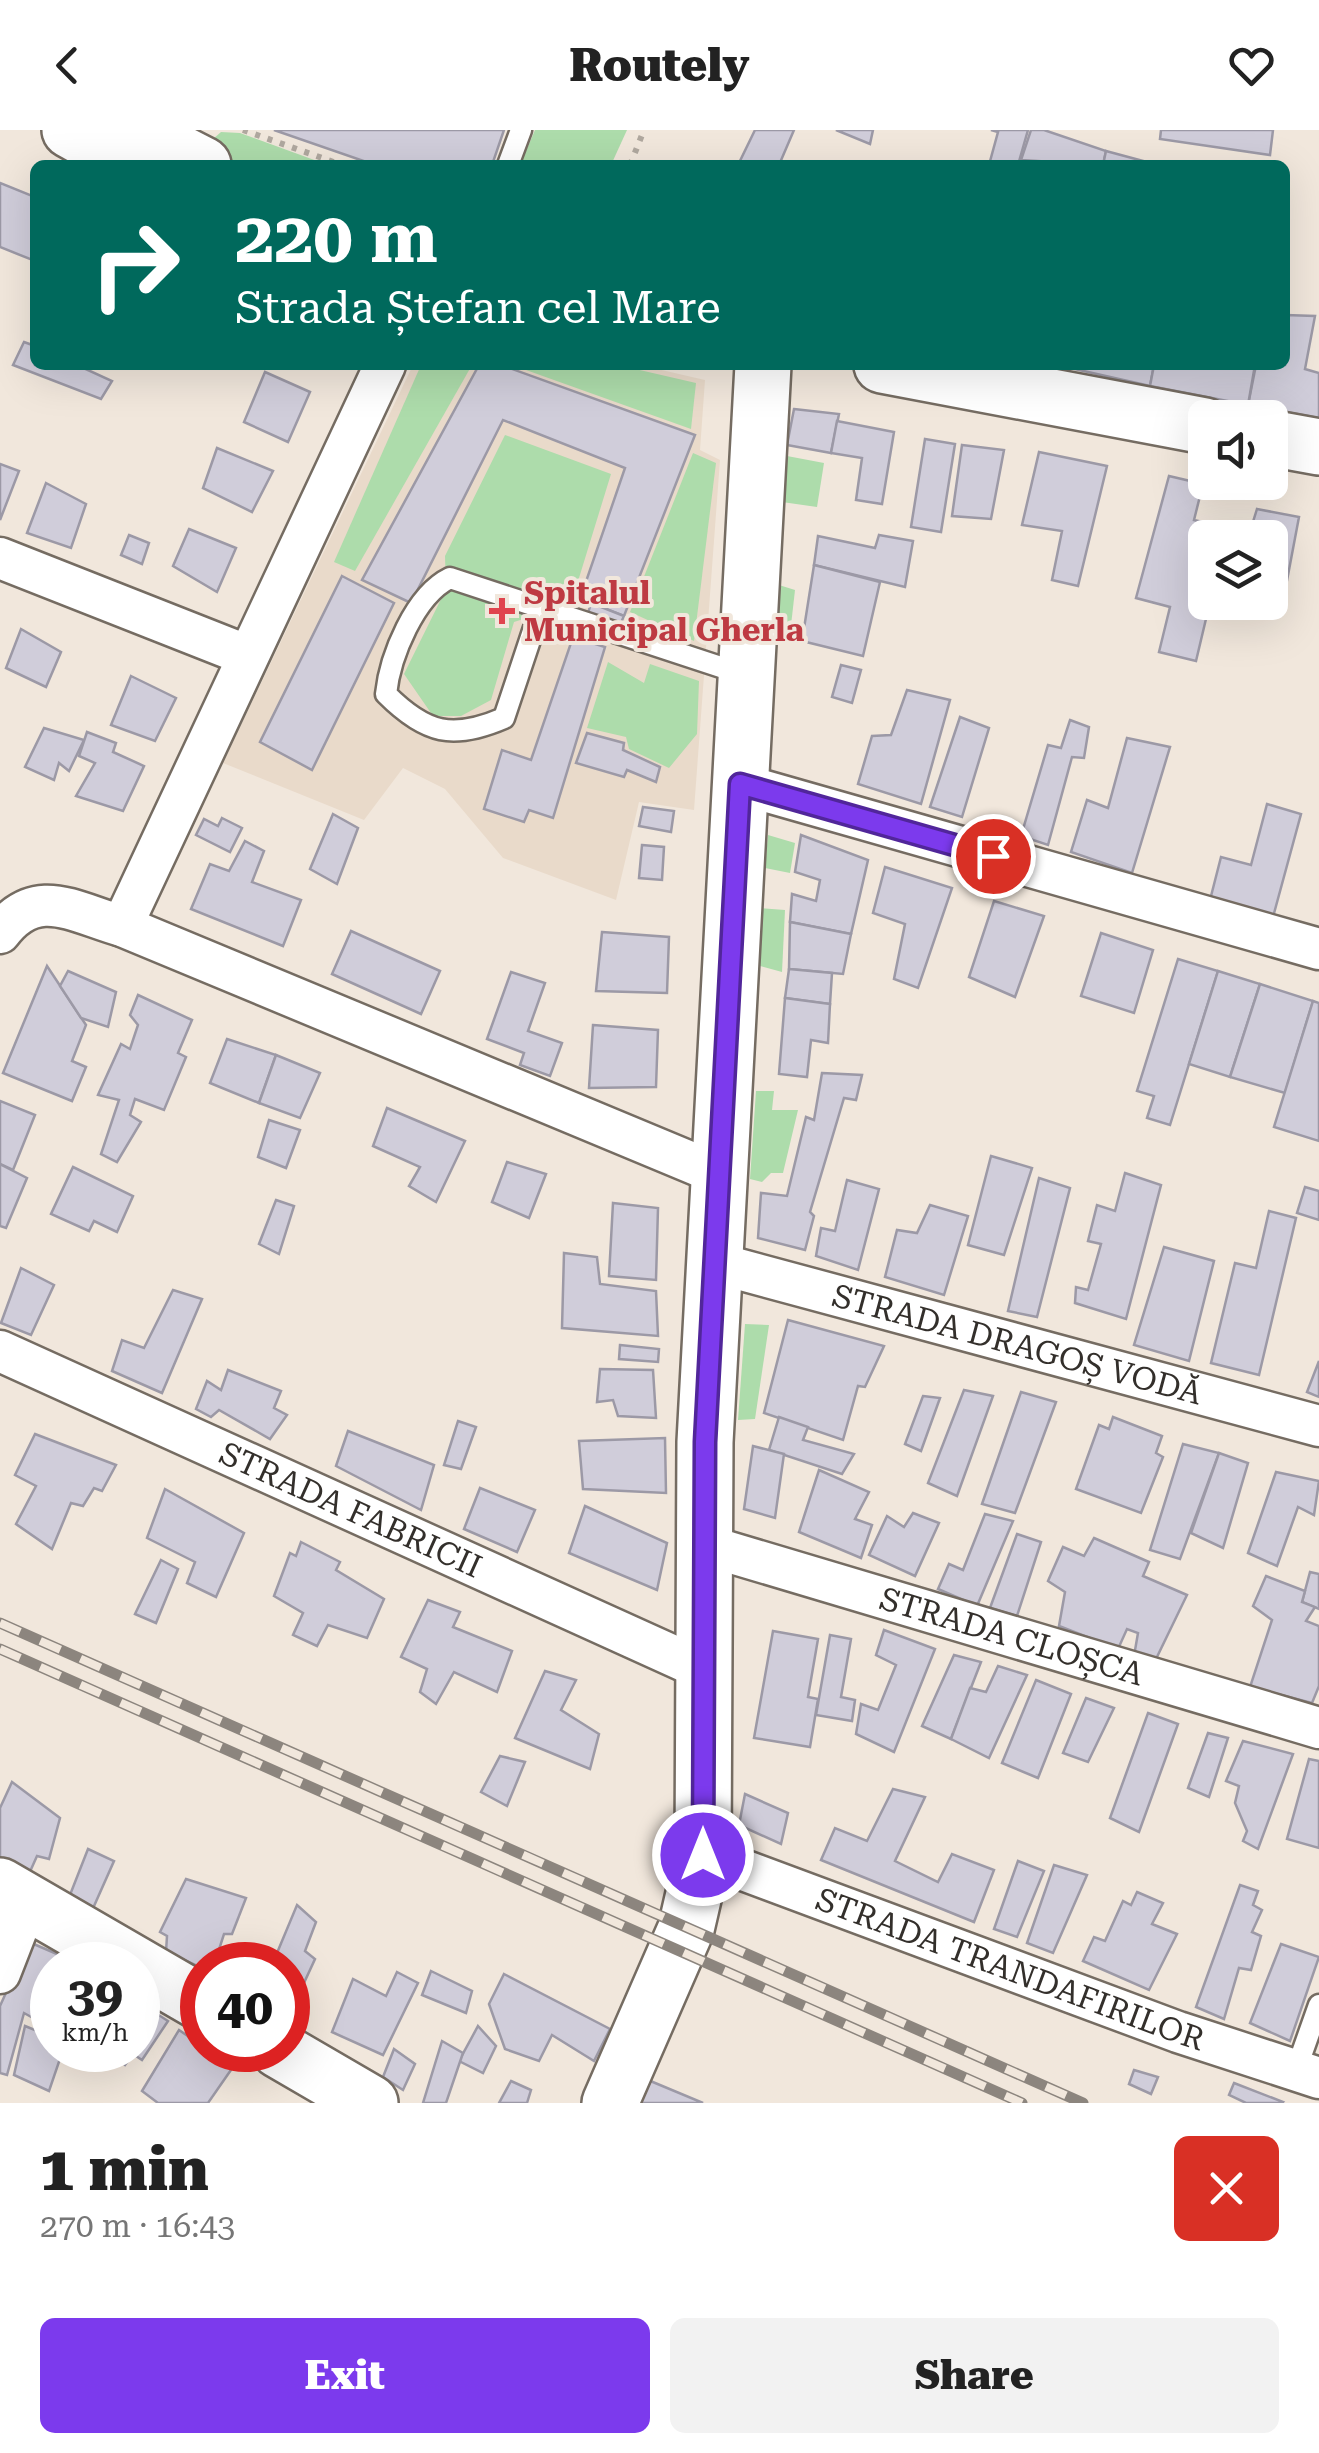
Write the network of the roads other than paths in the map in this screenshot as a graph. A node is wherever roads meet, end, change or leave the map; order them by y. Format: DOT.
graph roads {
  1 [pos="70,130"];
  2 [pos="135,130"];
  3 [pos="521,130"];
  4 [pos="123,160"];
  5 [pos="193,160"];
  6 [pos="510,160"];
  7 [pos="383,370"];
  8 [pos="763,370"];
  9 [pos="908,370"];
  10 [pos="1188,423"];
  11 [pos="1288,441"];
  12 [pos="1319,447"];
  13 [pos="0,558"];
  14 [pos="540,610"];
  15 [pos="246,655"];
  16 [pos="746,674"];
  17 [pos="740,784"];
  18 [pos="122,926"];
  19 [pos="0,933"];
  20 [pos="1319,950"];
  21 [pos="720,1175"];
  22 [pos="716,1263"];
  23 [pos="0,1351"];
  24 [pos="1319,1426"];
  25 [pos="705,1545"];
  26 [pos="702,1670"];
  27 [pos="1319,1728"];
  28 [pos="703,1855"];
  29 [pos="14,1893"];
  30 [pos="0,1973"];
  31 [pos="180,1990"];
  32 [pos="1319,2005"];
  33 [pos="310,2068"];
  34 [pos="1307,2074"];
  35 [pos="370,2103"];
  36 [pos="610,2103"];
  1 -- 4 [label="street"];
  2 -- 5 [label="street"];
  3 -- 6 [label="lane"];
  7 -- 15 [label="street"];
  8 -- 16 [label="street"];
  9 -- 10 [label="street"];
  11 -- 12 [label="street"];
  13 -- 15 [label="street"];
  14 -- 14 [label="lane"];
  14 -- 16 [label="lane"];
  15 -- 18 [label="street"];
  16 -- 17 [label="street"];
  17 -- 20 [label="street"];
  17 -- 21 [label="street"];
  18 -- 19 [label="street"];
  18 -- 21 [label="street"];
  21 -- 22 [label="street"];
  22 -- 24 [label="street, STRADA DRAGOȘ VODĂ"];
  22 -- 25 [label="street"];
  23 -- 26 [label="street, STRADA FABRICII"];
  25 -- 26 [label="street"];
  25 -- 27 [label="street, STRADA CLOȘCA"];
  26 -- 28 [label="street"];
  28 -- 34 [label="street, STRADA TRANDAFIRILOR"];
  28 -- 36 [label="street"];
  29 -- 30 [label="street"];
  29 -- 31 [label="street"];
  32 -- 34 [label="lane"];
  33 -- 35 [label="street"];
}
